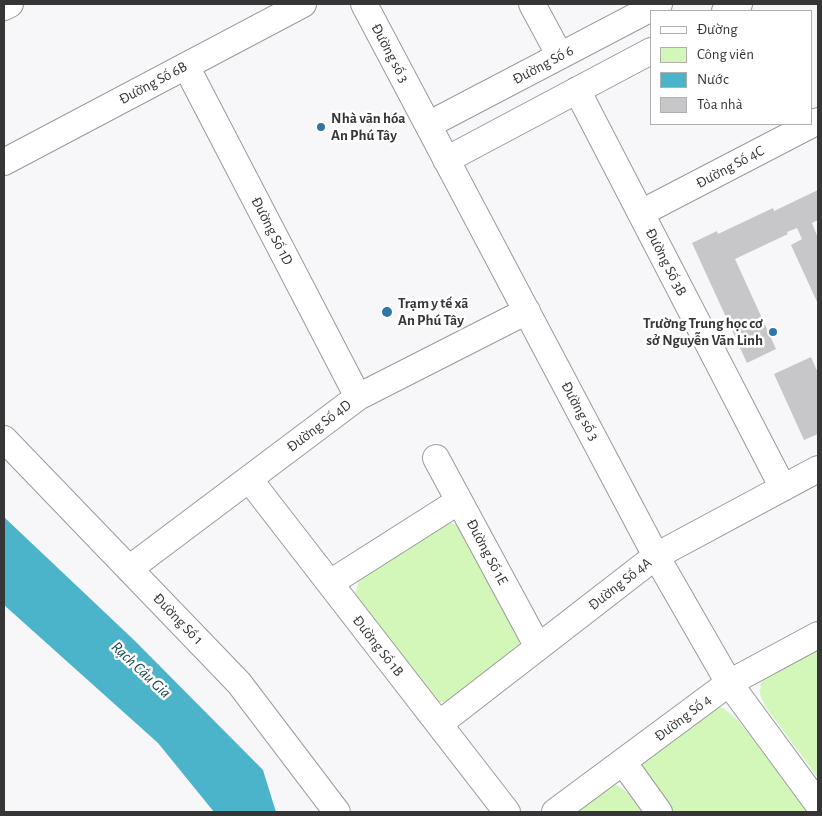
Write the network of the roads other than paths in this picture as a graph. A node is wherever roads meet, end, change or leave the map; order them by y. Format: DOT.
graph roads {
  1 [pos="10,4"];
  2 [pos="303,4"];
  3 [pos="364,4"];
  4 [pos="532,4"];
  5 [pos="659,4"];
  6 [pos="740,4"];
  7 [pos="4,7"];
  8 [pos="727,10"];
  9 [pos="650,52"];
  10 [pos="560,56"];
  11 [pos="186,66"];
  12 [pos="577,90"];
  13 [pos="428,125"];
  14 [pos="810,125"];
  15 [pos="446,160"];
  16 [pos="4,162"];
  17 [pos="641,213"];
  18 [pos="527,310"];
  19 [pos="358,397"];
  20 [pos="4,439"];
  21 [pos="436,458"];
  22 [pos="818,469"];
  23 [pos="249,479"];
  24 [pos="783,488"];
  25 [pos="460,501"];
  26 [pos="656,556"];
  27 [pos="129,569"];
  28 [pos="330,583"];
  29 [pos="818,635"];
  30 [pos="538,647"];
  31 [pos="729,683"];
  32 [pos="439,724"];
  33 [pos="623,762"];
  34 [pos="818,804"];
  35 [pos="336,812"];
  36 [pos="507,812"];
  37 [pos="555,812"];
  38 [pos="659,812"];
  1 -- 7 [label="street"];
  2 -- 11 [label="street, Đường Số 6B"];
  3 -- 13 [label="street, Đường số 3"];
  4 -- 10 [label="street"];
  5 -- 10 [label="street, Đường Số 6"];
  6 -- 8 [label="street"];
  9 -- 12 [label="street"];
  10 -- 13 [label="street, Đường Số 6"];
  11 -- 16 [label="street, Đường Số 6B"];
  11 -- 19 [label="street, Đường Số 1D"];
  12 -- 15 [label="street"];
  12 -- 17 [label="street, Đường Số 3B"];
  13 -- 15 [label="street, Đường số 3"];
  14 -- 17 [label="street, Đường Số 4C"];
  15 -- 18 [label="street, Đường số 3"];
  17 -- 24 [label="street, Đường Số 3B"];
  18 -- 19 [label="street, Đường Số 4D"];
  18 -- 26 [label="street, Đường số 3"];
  19 -- 23 [label="street, Đường Số 4D"];
  20 -- 27 [label="street, Đường Số 1"];
  21 -- 25 [label="street, Đường Số 1E"];
  22 -- 24 [label="street, Đường Số 4A"];
  23 -- 27 [label="street, Đường Số 4D"];
  23 -- 28 [label="street, Đường Số 1B"];
  24 -- 26 [label="street, Đường Số 4A"];
  25 -- 28 [label="street"];
  25 -- 30 [label="street, Đường Số 1E"];
  26 -- 30 [label="street, Đường Số 4A"];
  26 -- 31 [label="street, Đường số 3"];
  27 -- 35 [label="street, Đường Số 1"];
  28 -- 32 [label="street, Đường Số 1B"];
  29 -- 31 [label="street, Đường Số 4"];
  30 -- 32 [label="street, Đường Số 4A"];
  31 -- 33 [label="street, Đường Số 4"];
  31 -- 34 [label="street, Đường số 3"];
  32 -- 36 [label="street, Đường Số 1B"];
  33 -- 37 [label="street, Đường Số 4"];
  33 -- 38 [label="street"];
}
